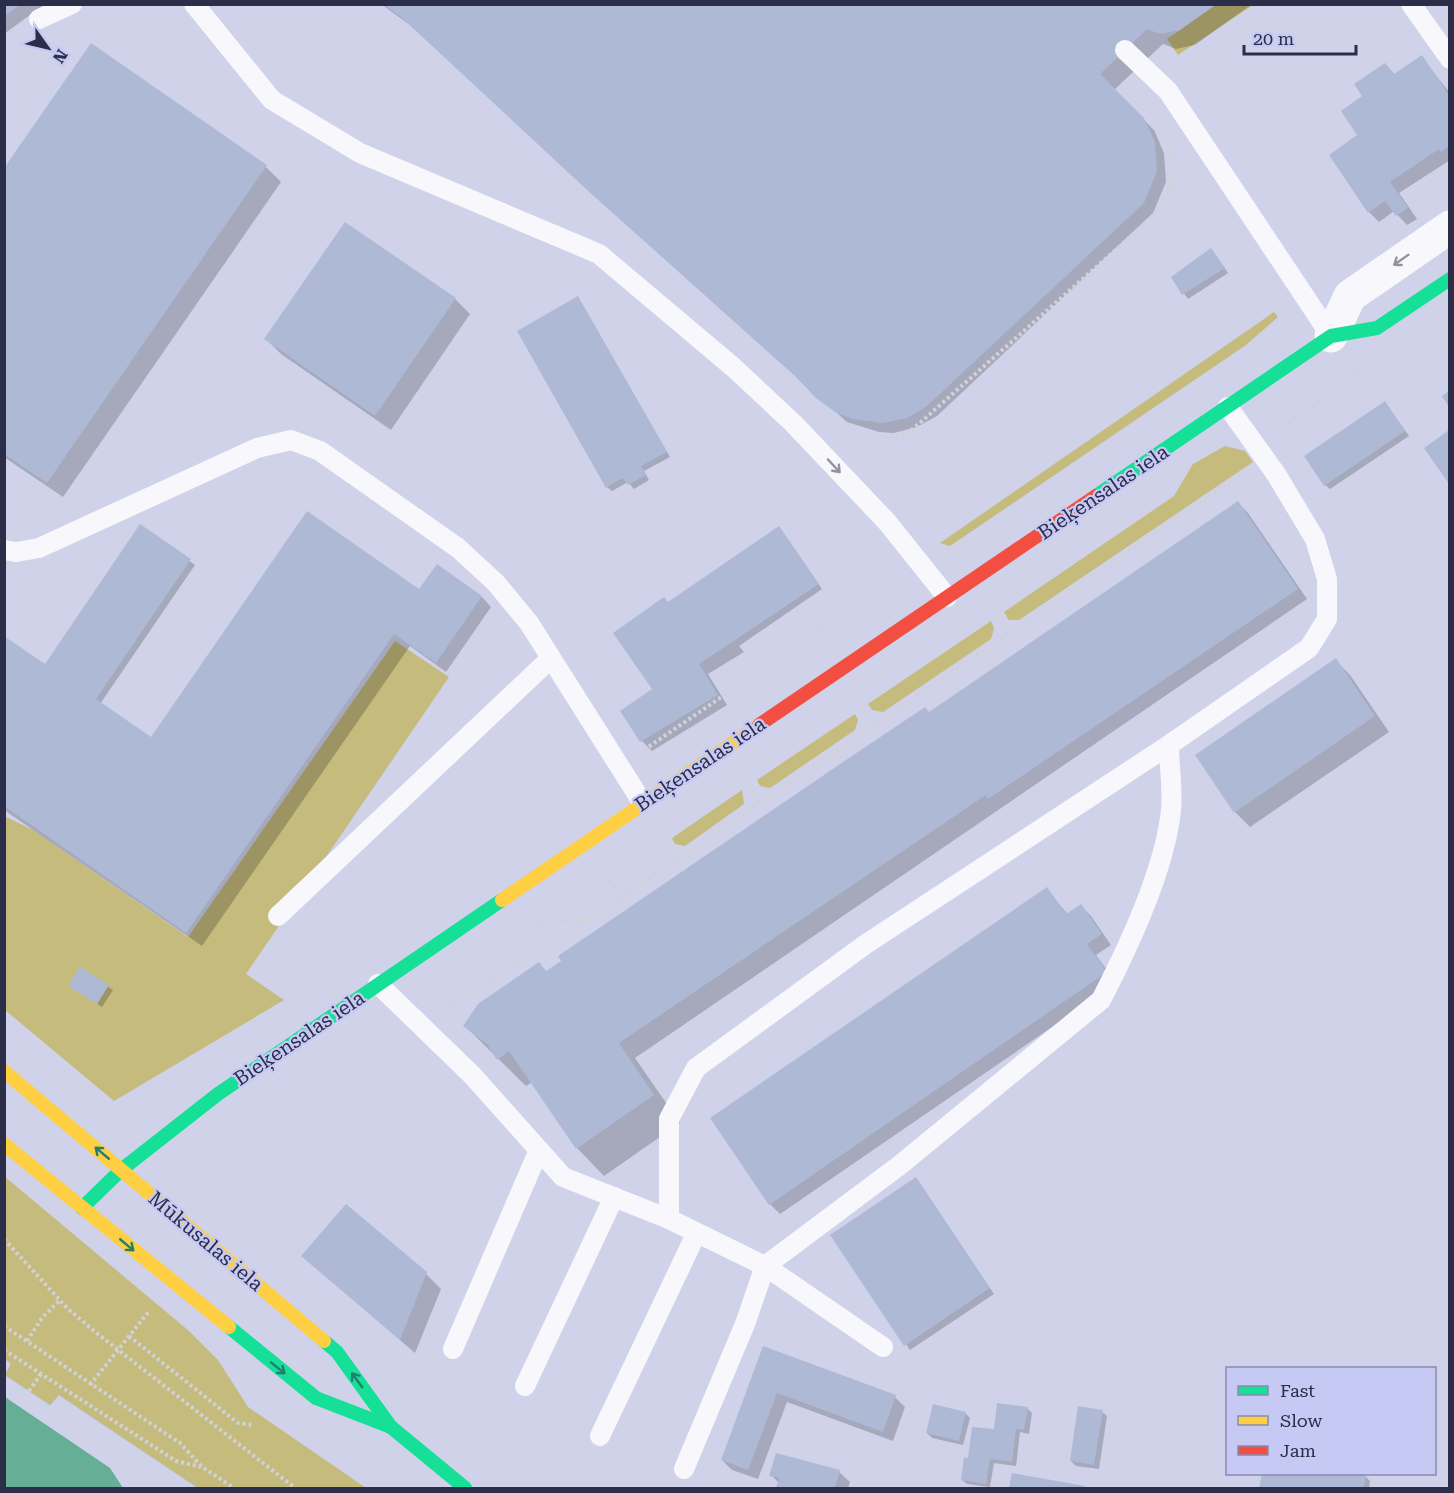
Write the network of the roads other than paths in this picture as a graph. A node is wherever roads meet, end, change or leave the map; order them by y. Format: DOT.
graph roads {
  1 [pos="72,4"];
  2 [pos="194,4"];
  3 [pos="1412,4"];
  4 [pos="39,19"];
  5 [pos="1125,50"];
  6 [pos="1449,59"];
  7 [pos="1449,227"];
  8 [pos="1449,279"];
  9 [pos="1331,336"];
  10 [pos="1228,407"];
  11 [pos="4,550"];
  12 [pos="947,597"];
  13 [pos="551,658"];
  14 [pos="1169,745"];
  15 [pos="642,802"];
  16 [pos="278,916"];
  17 [pos="378,984"];
  18 [pos="4,1071"];
  19 [pos="4,1144"];
  20 [pos="539,1150"];
  21 [pos="121,1170"];
  22 [pos="614,1197"];
  23 [pos="82,1208"];
  24 [pos="669,1219"];
  25 [pos="696,1234"];
  26 [pos="765,1266"];
  27 [pos="883,1347"];
  28 [pos="453,1349"];
  29 [pos="525,1386"];
  30 [pos="392,1427"];
  31 [pos="600,1436"];
  32 [pos="684,1469"];
  33 [pos="465,1488"];
  1 -- 4 [label="lane"];
  2 -- 12 [label="lane, one-way"];
  3 -- 6 [label="lane"];
  5 -- 9 [label="lane"];
  7 -- 9 [label="street, one-way"];
  8 -- 9 [label="street, Bieķensalas iela"];
  9 -- 10 [label="street, Bieķensalas iela"];
  10 -- 12 [label="street, Bieķensalas iela"];
  10 -- 14 [label="lane"];
  11 -- 13 [label="lane"];
  12 -- 15 [label="street, Bieķensalas iela"];
  13 -- 15 [label="lane"];
  13 -- 16 [label="lane"];
  14 -- 24 [label="lane"];
  14 -- 26 [label="lane"];
  15 -- 17 [label="street, Bieķensalas iela"];
  17 -- 20 [label="lane"];
  17 -- 21 [label="street, Bieķensalas iela"];
  21 -- 18 [label="street, Mūkusalas iela, one-way"];
  19 -- 23 [label="street, Mūkusalas iela"];
  20 -- 22 [label="lane"];
  20 -- 28 [label="lane"];
  21 -- 23 [label="street, Bieķensalas iela"];
  30 -- 21 [label="street, Mūkusalas iela, one-way"];
  22 -- 24 [label="lane"];
  22 -- 29 [label="lane"];
  23 -- 30 [label="street, Mūkusalas iela, one-way"];
  24 -- 25 [label="lane"];
  25 -- 26 [label="lane"];
  25 -- 31 [label="lane"];
  26 -- 27 [label="lane"];
  26 -- 32 [label="lane"];
  30 -- 33 [label="street, Mūkusalas iela"];
}
